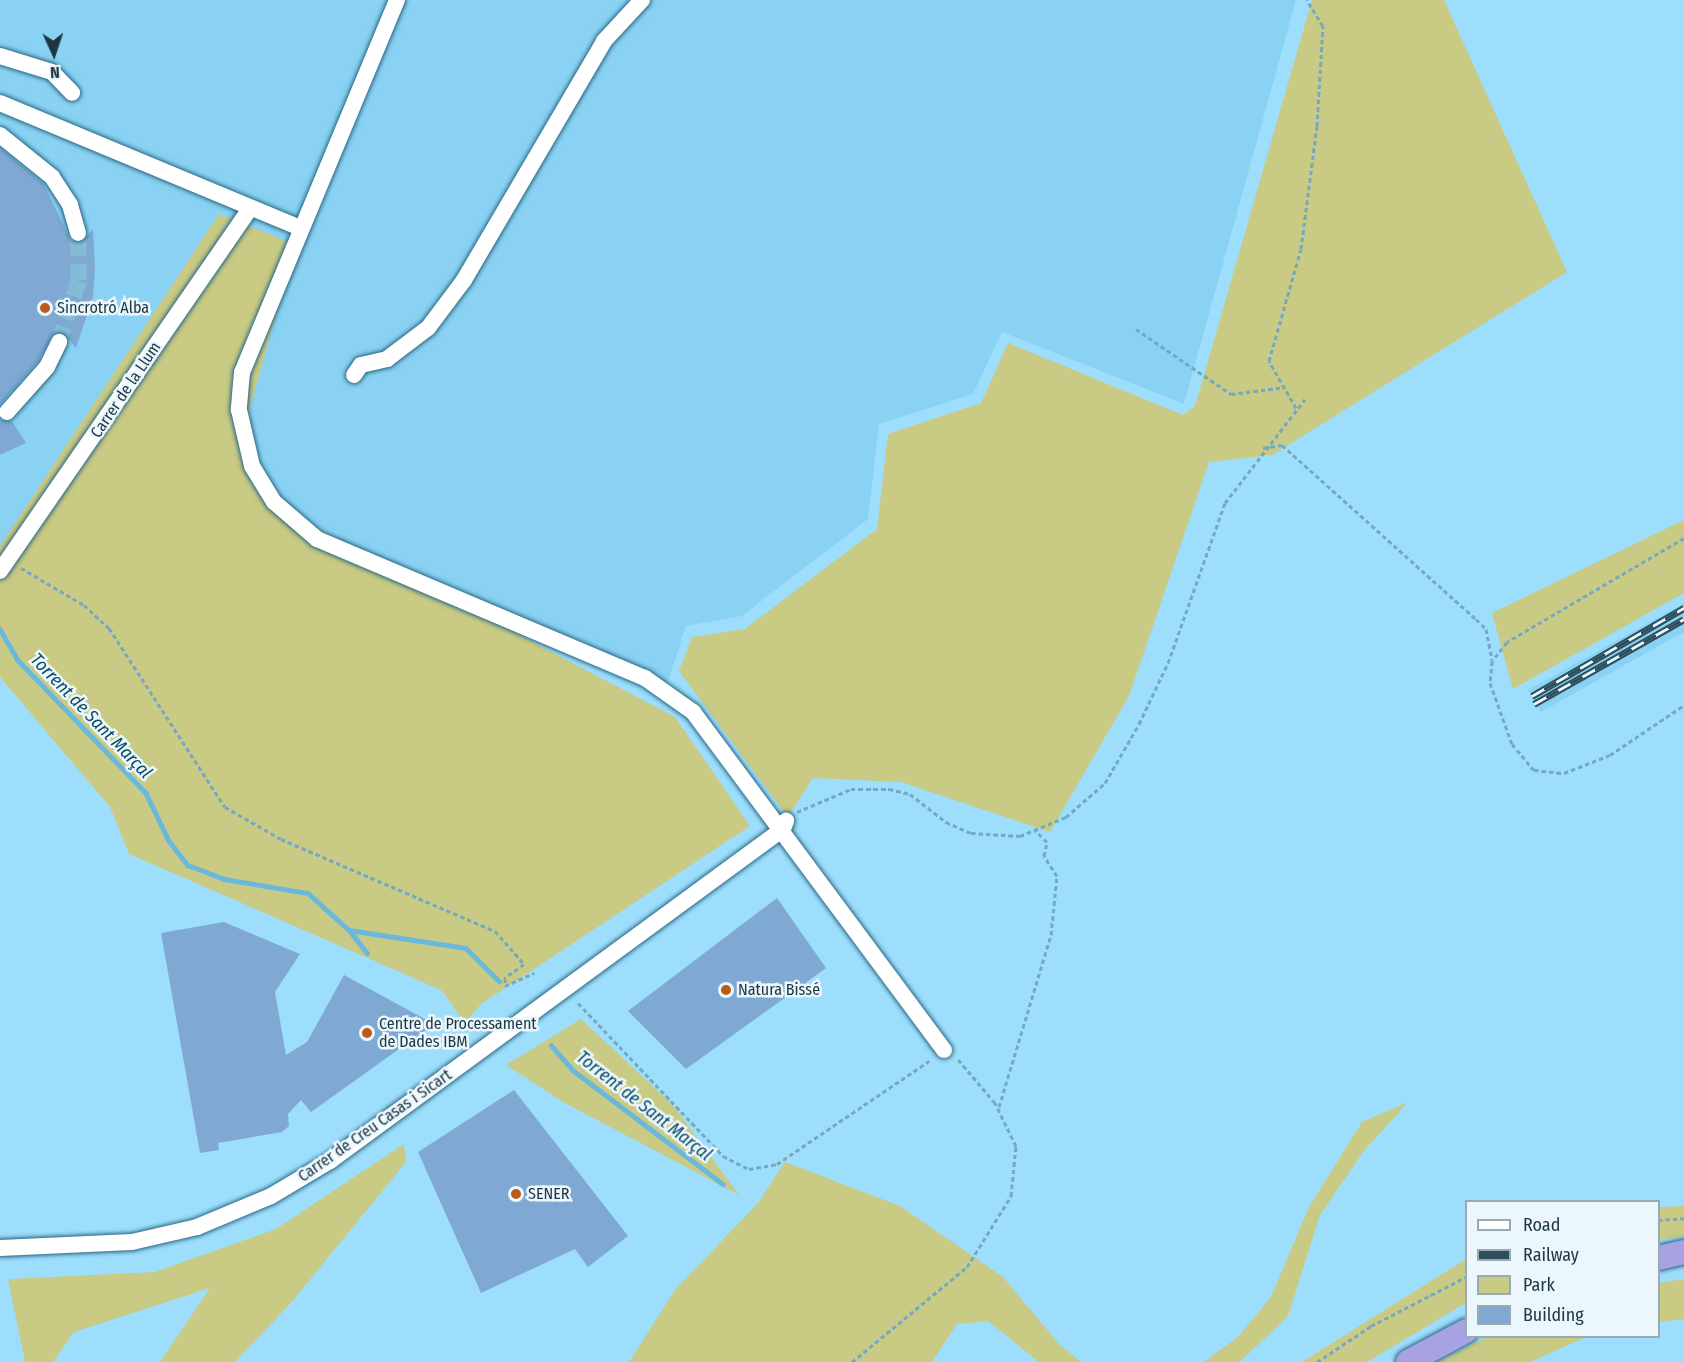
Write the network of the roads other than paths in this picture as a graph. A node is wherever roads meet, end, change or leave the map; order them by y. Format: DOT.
graph roads {
  1 [pos="397,0"];
  2 [pos="642,0"];
  3 [pos="0,56"];
  4 [pos="72,93"];
  5 [pos="0,103"];
  6 [pos="0,135"];
  7 [pos="250,207"];
  8 [pos="300,228"];
  9 [pos="78,233"];
  10 [pos="59,342"];
  11 [pos="354,375"];
  12 [pos="7,412"];
  13 [pos="6,566"];
  14 [pos="785,825"];
  15 [pos="944,1050"];
  16 [pos="0,1248"];
  17 [pos="1684,1252"];
  18 [pos="1660,1258"];
  19 [pos="1684,1264"];
  20 [pos="1660,1269"];
  21 [pos="1465,1332"];
  22 [pos="1408,1362"];
  1 -- 8 [label="street"];
  2 -- 11 [label="street"];
  3 -- 4 [label="street"];
  5 -- 7 [label="street"];
  6 -- 9 [label="street"];
  7 -- 8 [label="street"];
  7 -- 13 [label="street, Carrer de la Llum"];
  8 -- 14 [label="street"];
  10 -- 12 [label="street"];
  14 -- 15 [label="street"];
  14 -- 16 [label="street, Carrer de Creu Casas i Sicart"];
  17 -- 18 [label="highway"];
  19 -- 20 [label="highway"];
  21 -- 22 [label="highway"];
}
